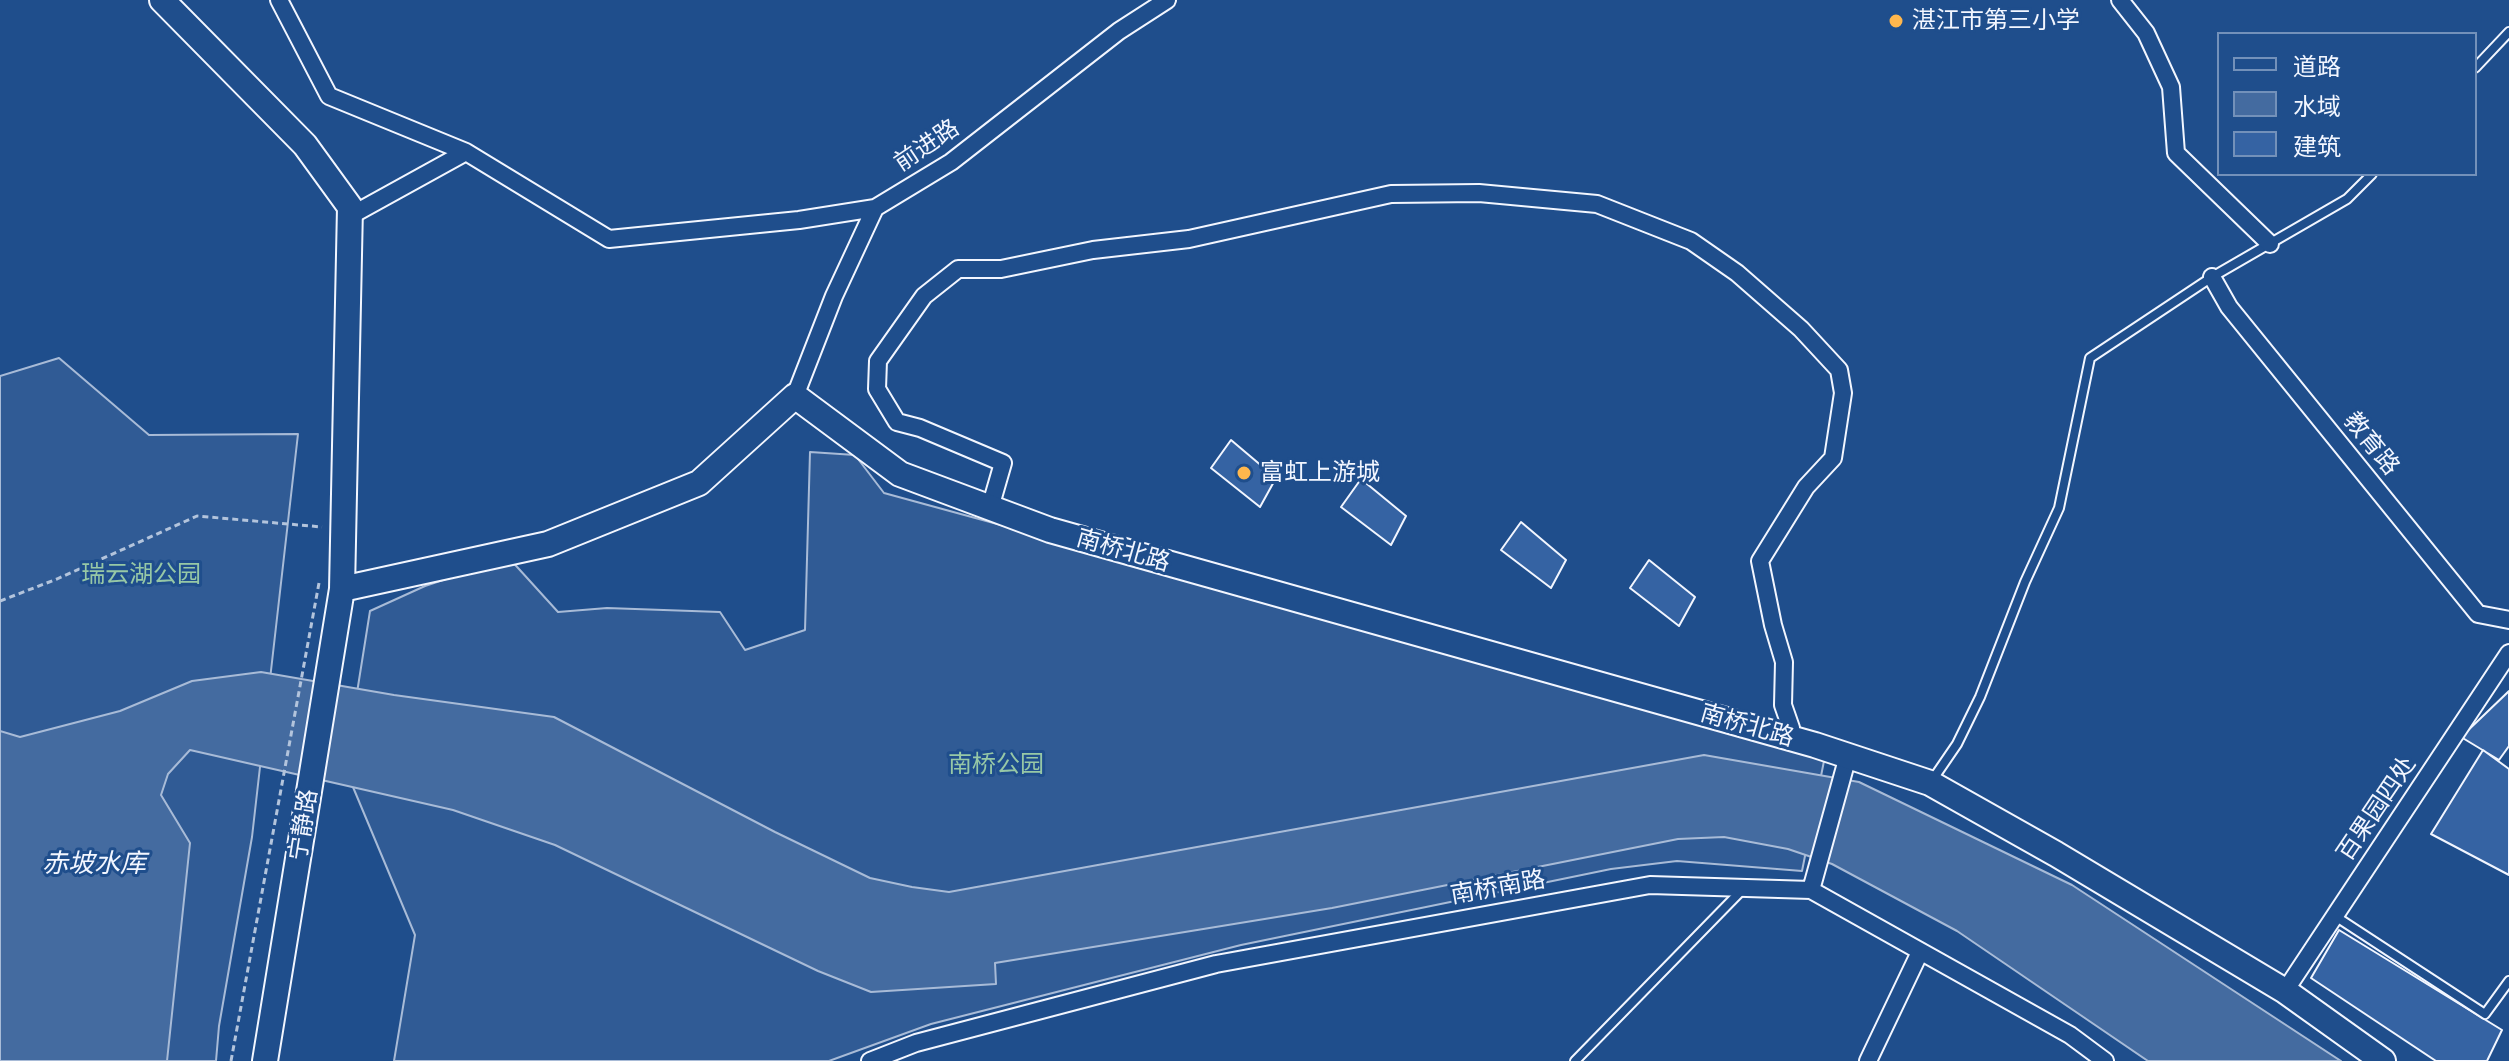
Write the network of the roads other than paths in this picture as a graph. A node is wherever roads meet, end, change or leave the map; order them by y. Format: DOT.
graph roads {
  1 [pos="162,0"];
  2 [pos="279,0"];
  3 [pos="1167,0"];
  4 [pos="2120,0"];
  5 [pos="2509,32"];
  6 [pos="2477,66"];
  7 [pos="466,152"];
  8 [pos="2370,176"];
  9 [pos="875,208"];
  10 [pos="350,216"];
  11 [pos="2270,244"];
  12 [pos="2212,277"];
  13 [pos="795,396"];
  14 [pos="990,508"];
  15 [pos="342,589"];
  16 [pos="2509,620"];
  17 [pos="2509,653"];
  18 [pos="1791,728"];
  19 [pos="1815,745"];
  20 [pos="1848,756"];
  21 [pos="1930,783"];
  22 [pos="1745,886"];
  23 [pos="1811,890"];
  24 [pos="2335,916"];
  25 [pos="1920,952"];
  26 [pos="2509,981"];
  27 [pos="2285,991"];
  28 [pos="265,1061"];
  29 [pos="870,1061"];
  30 [pos="1575,1061"];
  31 [pos="1868,1061"];
  32 [pos="2105,1061"];
  33 [pos="2383,1061"];
  1 -- 10 [label="street"];
  2 -- 7 [label="street"];
  3 -- 9 [label="street, 前进路"];
  4 -- 11 [label="street"];
  5 -- 6 [label="lane"];
  7 -- 9 [label="street"];
  7 -- 10 [label="street"];
  8 -- 11 [label="lane"];
  9 -- 13 [label="street"];
  10 -- 15 [label="street, 宁静路"];
  11 -- 12 [label="lane"];
  12 -- 16 [label="street, 教育路"];
  12 -- 21 [label="lane"];
  13 -- 14 [label="street, 南桥北路"];
  13 -- 15 [label="street"];
  14 -- 18 [label="street"];
  14 -- 19 [label="street, 南桥北路"];
  15 -- 28 [label="street, 宁静路"];
  17 -- 24 [label="street, 百果园四处"];
  18 -- 19 [label="lane"];
  19 -- 20 [label="street, 南桥北路"];
  20 -- 21 [label="street, 南桥北路"];
  20 -- 23 [label="street"];
  21 -- 27 [label="street, 南桥北路"];
  22 -- 23 [label="street, 南桥南路"];
  22 -- 29 [label="street, 南桥南路"];
  22 -- 30 [label="lane"];
  23 -- 25 [label="street, 南桥南路"];
  24 -- 26 [label="lane"];
  24 -- 27 [label="street, 百果园四处"];
  25 -- 31 [label="street"];
  25 -- 32 [label="street, 南桥南路"];
  27 -- 33 [label="street, 南桥北路"];
}
